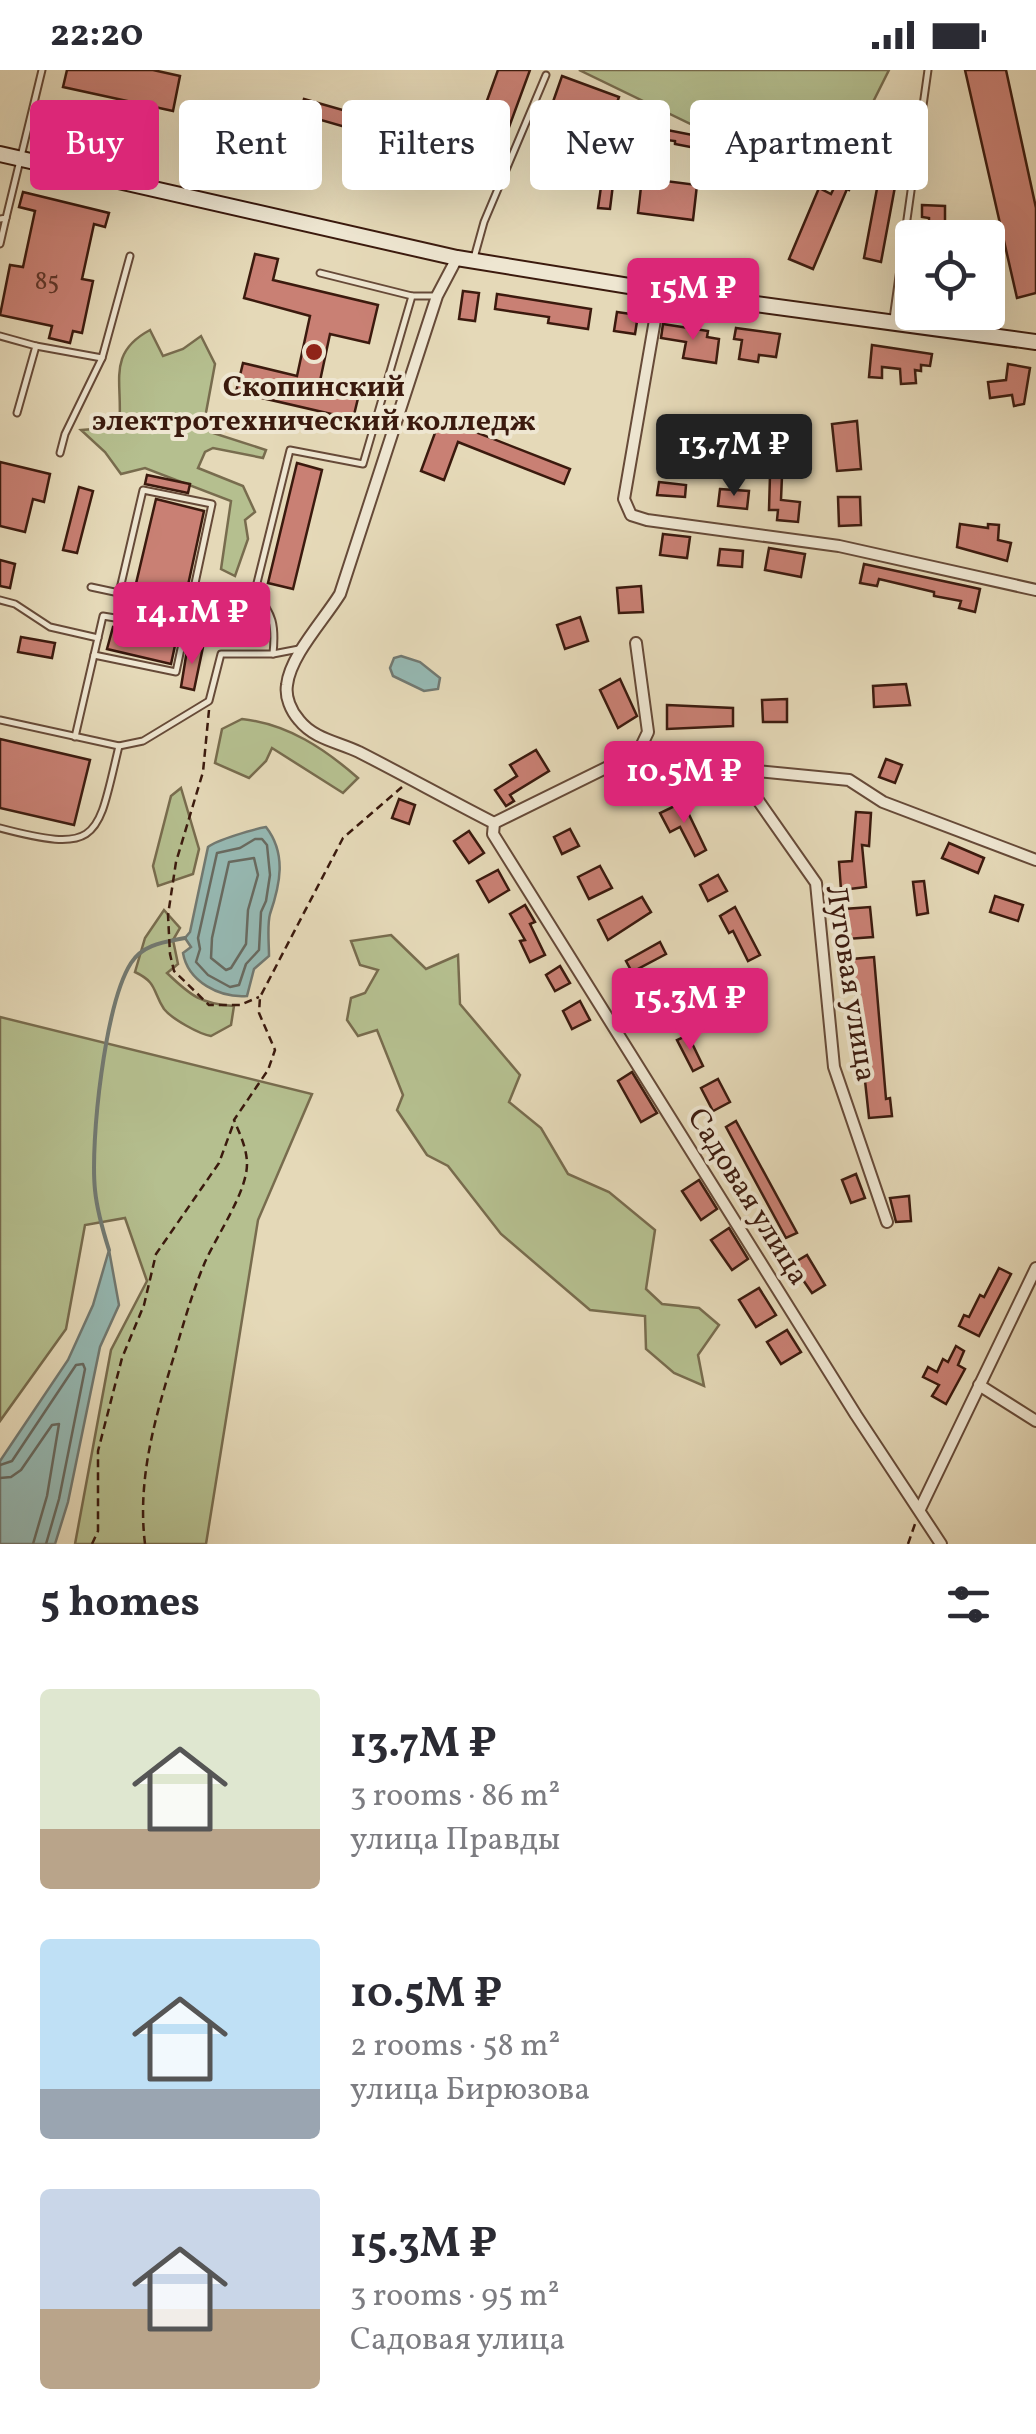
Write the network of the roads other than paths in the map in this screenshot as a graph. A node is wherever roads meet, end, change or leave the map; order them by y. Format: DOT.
graph roads {
  1 [pos="42,70"];
  2 [pos="928,70"];
  3 [pos="546,75"];
  4 [pos="0,154"];
  5 [pos="22,159"];
  6 [pos="3,218"];
  7 [pos="0,244"];
  8 [pos="130,256"];
  9 [pos="457,258"];
  10 [pos="474,261"];
  11 [pos="320,273"];
  12 [pos="660,291"];
  13 [pos="412,296"];
  14 [pos="437,296"];
  15 [pos="892,322"];
  16 [pos="0,336"];
  17 [pos="1036,342"];
  18 [pos="36,346"];
  19 [pos="102,358"];
  20 [pos="17,413"];
  21 [pos="60,453"];
  22 [pos="91,587"];
  23 [pos="1036,590"];
  24 [pos="0,600"];
  25 [pos="114,618"];
  26 [pos="98,638"];
  27 [pos="636,642"];
  28 [pos="299,649"];
  29 [pos="273,654"];
  30 [pos="94,655"];
  31 [pos="0,720"];
  32 [pos="75,737"];
  33 [pos="119,746"];
  34 [pos="636,757"];
  35 [pos="736,770"];
  36 [pos="494,823"];
  37 [pos="0,828"];
  38 [pos="1036,860"];
  39 [pos="887,1222"];
  40 [pos="1036,1268"];
  41 [pos="980,1385"];
  42 [pos="1036,1421"];
  43 [pos="920,1509"];
  44 [pos="942,1544"];
  1 -- 5 [label="lane"];
  2 -- 15 [label="lane"];
  3 -- 10 [label="lane"];
  4 -- 5 [label="main road"];
  5 -- 6 [label="lane"];
  5 -- 9 [label="main road"];
  6 -- 7 [label="lane"];
  8 -- 19 [label="lane"];
  9 -- 10 [label="main road"];
  9 -- 14 [label="street"];
  10 -- 12 [label="main road"];
  11 -- 13 [label="lane"];
  12 -- 15 [label="main road"];
  12 -- 23 [label="street"];
  13 -- 14 [label="lane"];
  13 -- 29 [label="lane"];
  14 -- 28 [label="street"];
  15 -- 17 [label="main road"];
  16 -- 18 [label="lane"];
  18 -- 19 [label="lane"];
  18 -- 20 [label="lane"];
  19 -- 21 [label="lane"];
  22 -- 30 [label="lane"];
  24 -- 26 [label="lane"];
  25 -- 26 [label="lane"];
  26 -- 30 [label="lane"];
  27 -- 34 [label="street"];
  28 -- 29 [label="lane"];
  28 -- 36 [label="street"];
  29 -- 33 [label="lane"];
  30 -- 32 [label="lane"];
  31 -- 32 [label="lane"];
  32 -- 33 [label="lane"];
  33 -- 37 [label="lane"];
  34 -- 35 [label="street"];
  34 -- 36 [label="street"];
  35 -- 38 [label="street"];
  35 -- 39 [label="street, Луговая улица"];
  36 -- 43 [label="street, Садовая улица"];
  40 -- 41 [label="street"];
  41 -- 42 [label="street"];
  41 -- 43 [label="street"];
  43 -- 44 [label="street, Садовая улица"];
}
